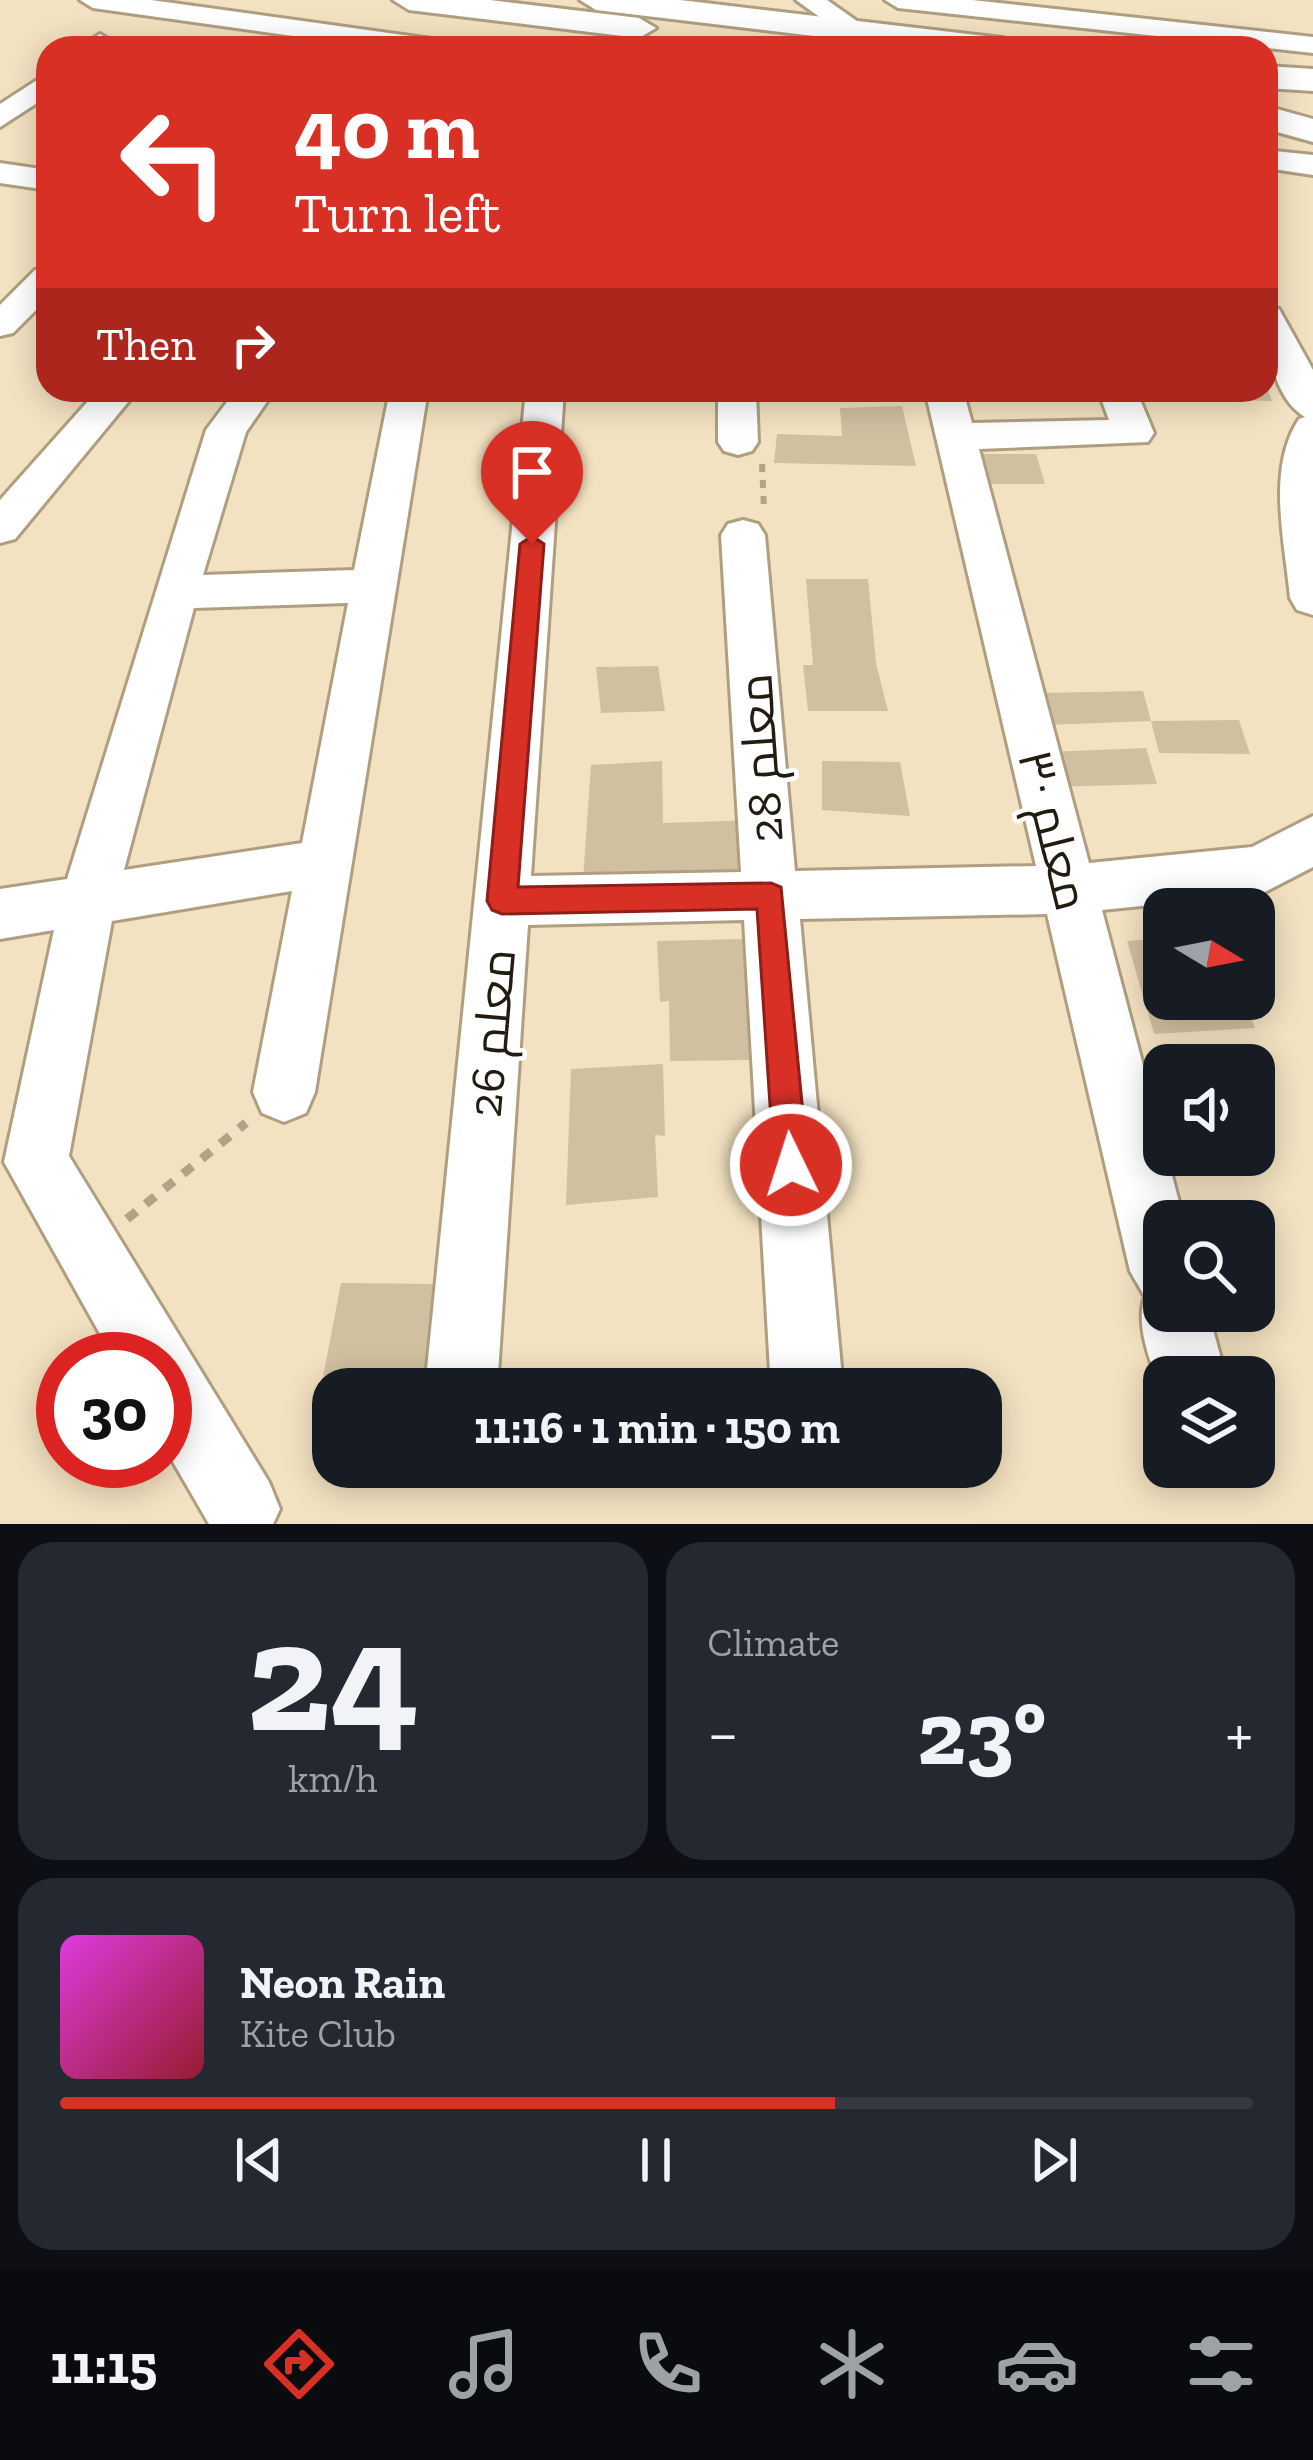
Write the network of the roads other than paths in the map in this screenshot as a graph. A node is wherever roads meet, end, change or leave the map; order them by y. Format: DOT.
graph roads {
  1 [pos="93,0"];
  2 [pos="409,0"];
  3 [pos="596,0"];
  4 [pos="809,0"];
  5 [pos="898,0"];
  6 [pos="856,32"];
  7 [pos="344,36"];
  8 [pos="704,36"];
  9 [pos="892,36"];
  10 [pos="1230,36"];
  11 [pos="1278,41"];
  12 [pos="1313,45"];
  13 [pos="1278,78"];
  14 [pos="1313,80"];
  15 [pos="36,91"];
  16 [pos="0,118"];
  17 [pos="1278,121"];
  18 [pos="1313,131"];
  19 [pos="1278,161"];
  20 [pos="1313,165"];
  21 [pos="0,172"];
  22 [pos="36,178"];
  23 [pos="36,290"];
  24 [pos="0,325"];
  25 [pos="1278,340"];
  26 [pos="109,402"];
  27 [pos="247,402"];
  28 [pos="407,402"];
  29 [pos="544,402"];
  30 [pos="737,402"];
  31 [pos="1122,402"];
  32 [pos="1313,407"];
  33 [pos="949,413"];
  34 [pos="1313,428"];
  35 [pos="737,442"];
  36 [pos="0,528"];
  37 [pos="743,535"];
  38 [pos="373,586"];
  39 [pos="175,592"];
  40 [pos="1313,598"];
  41 [pos="1313,839"];
  42 [pos="322,863"];
  43 [pos="1069,889"];
  44 [pos="771,896"];
  45 [pos="88,901"];
  46 [pos="502,901"];
  47 [pos="0,914"];
  48 [pos="284,1092"];
  49 [pos="1147,1200"];
  50 [pos="137,1332"];
  51 [pos="463,1368"];
  52 [pos="805,1368"];
  53 [pos="192,1425"];
  54 [pos="242,1509"];
  1 -- 7 [label="street"];
  2 -- 8 [label="main road"];
  3 -- 6 [label="main road"];
  4 -- 6 [label="street"];
  5 -- 10 [label="street"];
  6 -- 9 [label="main road"];
  11 -- 12 [label="street"];
  13 -- 14 [label="main road"];
  15 -- 16 [label="street"];
  17 -- 18 [label="main road"];
  19 -- 20 [label="street"];
  21 -- 22 [label="street"];
  23 -- 24 [label="street"];
  25 -- 32 [label="street"];
  26 -- 36 [label="street"];
  27 -- 39 [label="street"];
  28 -- 38 [label="street"];
  29 -- 46 [label="street, معلم 26"];
  30 -- 35 [label="street"];
  31 -- 33 [label="street"];
  33 -- 43 [label="street, معلم ۳۰"];
  34 -- 40 [label="street"];
  37 -- 44 [label="street, معلم 28"];
  38 -- 39 [label="street"];
  38 -- 42 [label="street"];
  39 -- 45 [label="street"];
  41 -- 43 [label="street"];
  42 -- 45 [label="street"];
  42 -- 48 [label="street"];
  43 -- 44 [label="street"];
  43 -- 49 [label="street, معلم ۳۰"];
  44 -- 46 [label="street"];
  44 -- 52 [label="street, معلم 28"];
  45 -- 47 [label="street"];
  45 -- 50 [label="street"];
  46 -- 51 [label="street, معلم 26"];
  53 -- 54 [label="street"];
}
